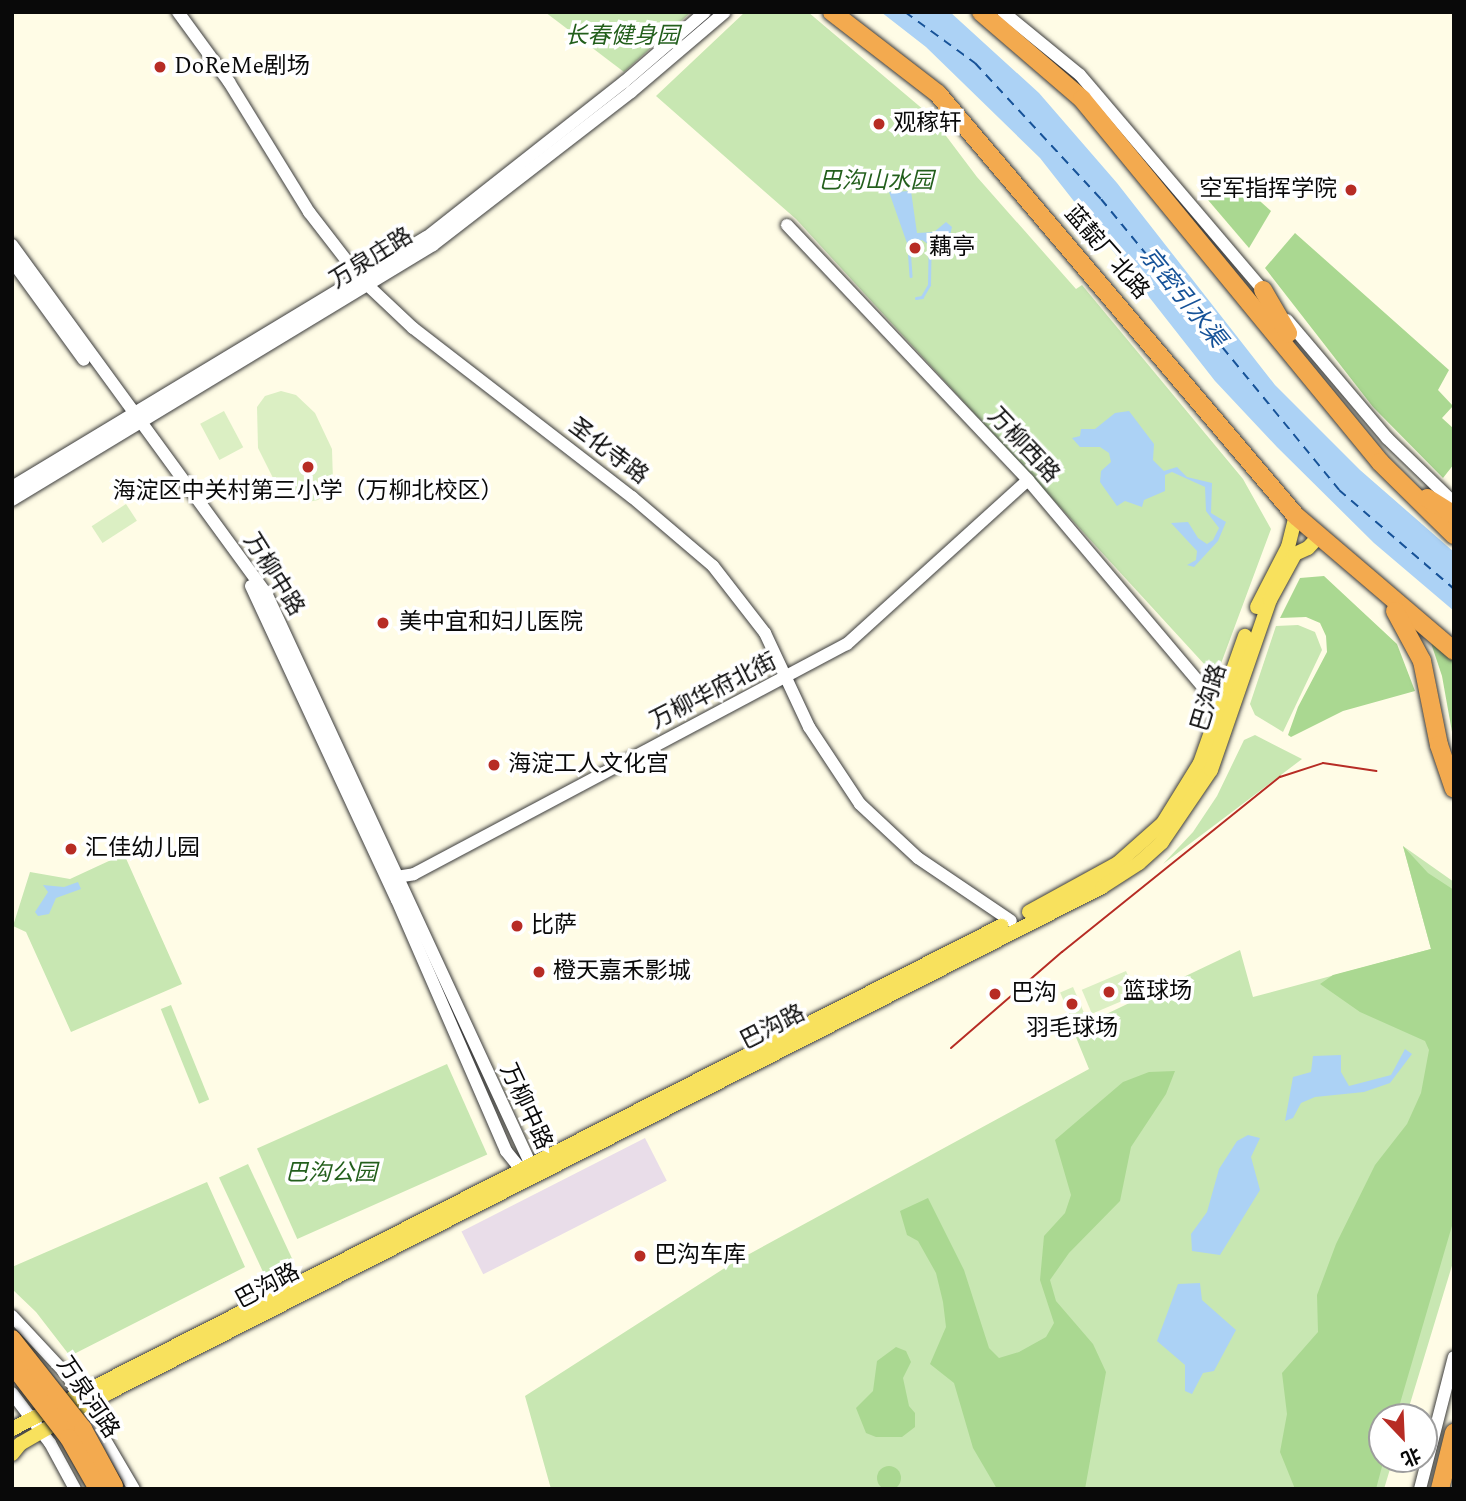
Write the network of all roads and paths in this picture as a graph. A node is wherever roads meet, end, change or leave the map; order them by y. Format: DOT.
graph roads {
  1 [pos="178,12"];
  2 [pos="705,12"];
  3 [pos="725,12"];
  4 [pos="832,12"];
  5 [pos="981,12"];
  6 [pos="1003,12"];
  7 [pos="787,225"];
  8 [pos="12,246"];
  9 [pos="12,261"];
  10 [pos="364,282"];
  11 [pos="1263,290"];
  12 [pos="1314,379"];
  13 [pos="133,421"];
  14 [pos="1380,462"];
  15 [pos="1028,480"];
  16 [pos="12,487"];
  17 [pos="12,500"];
  18 [pos="1454,503"];
  19 [pos="1454,515"];
  20 [pos="1296,516"];
  21 [pos="1454,535"];
  22 [pos="1319,536"];
  23 [pos="1380,592"];
  24 [pos="1454,651"];
  25 [pos="787,679"];
  26 [pos="1217,705"];
  27 [pos="1454,789"];
  28 [pos="390,878"];
  29 [pos="1011,921"];
  30 [pos="523,1166"];
  31 [pos="531,1180"];
  32 [pos="12,1316"];
  33 [pos="33,1336"];
  34 [pos="12,1339"];
  35 [pos="12,1355"];
  36 [pos="1454,1357"];
  37 [pos="12,1364"];
  38 [pos="12,1372"];
  39 [pos="78,1392"];
  40 [pos="12,1393"];
  41 [pos="56,1403"];
  42 [pos="88,1405"];
  43 [pos="31,1415"];
  44 [pos="66,1417"];
  45 [pos="12,1429"];
  46 [pos="42,1431"];
  47 [pos="1454,1433"];
  48 [pos="110,1445"];
  49 [pos="12,1454"];
  50 [pos="122,1467"];
  51 [pos="109,1488"];
  52 [pos="77,1489"];
  53 [pos="134,1489"];
  54 [pos="1420,1489"];
  55 [pos="1440,1489"];
  1 -- 10 [label="street, 圣化寺路"];
  2 -- 10 [label="street, 万泉庄路"];
  3 -- 10 [label="street, 万泉庄路"];
  4 -- 20 [label="highway, 蓝靛厂北路"];
  5 -- 12 [label="highway"];
  6 -- 11 [label="street"];
  7 -- 15 [label="street, 万柳西路"];
  8 -- 13 [label="street, 万柳中路"];
  9 -- 13 [label="street, 万柳中路"];
  10 -- 13 [label="street, 万泉庄路"];
  10 -- 25 [label="street, 圣化寺路"];
  11 -- 12 [label="highway"];
  11 -- 18 [label="street"];
  12 -- 14 [label="highway"];
  13 -- 16 [label="street, 万泉庄路"];
  13 -- 17 [label="street, 万泉庄路"];
  13 -- 28 [label="street, 万柳中路"];
  14 -- 19 [label="highway"];
  14 -- 21 [label="highway"];
  15 -- 25 [label="street, 万柳华府北街"];
  15 -- 26 [label="street, 万柳西路"];
  20 -- 22 [label="highway, 蓝靛厂北路"];
  20 -- 26 [label="main road, 巴沟路"];
  22 -- 23 [label="highway, 蓝靛厂北路"];
  22 -- 31 [label="main road, 巴沟路"];
  23 -- 24 [label="highway, 蓝靛厂北路"];
  23 -- 27 [label="highway"];
  25 -- 28 [label="street, 万柳华府北街"];
  25 -- 29 [label="street, 圣化寺路"];
  26 -- 29 [label="main road, 巴沟路"];
  28 -- 30 [label="street, 万柳中路"];
  29 -- 30 [label="main road, 巴沟路"];
  30 -- 31 [label="street, 万柳中路"];
  30 -- 39 [label="main road, 巴沟路"];
  31 -- 42 [label="main road, 巴沟路"];
  32 -- 33 [label="street, 万泉河路"];
  33 -- 35 [label="street"];
  33 -- 39 [label="street, 万泉河路"];
  34 -- 51 [label="highway, 万泉河路, bridge"];
  36 -- 54 [label="street"];
  37 -- 51 [label="highway, 万泉河路, bridge"];
  38 -- 41 [label="street"];
  39 -- 41 [label="main road, 巴沟路"];
  39 -- 42 [label="street, 万泉河路"];
  40 -- 43 [label="street"];
  41 -- 43 [label="main road, 巴沟路"];
  41 -- 44 [label="street"];
  42 -- 44 [label="main road, 巴沟路"];
  42 -- 48 [label="street, 万泉河路"];
  43 -- 45 [label="main road, 巴沟路"];
  43 -- 46 [label="street"];
  44 -- 46 [label="main road, 巴沟路"];
  44 -- 48 [label="street"];
  46 -- 49 [label="main road, 巴沟路"];
  46 -- 52 [label="street"];
  47 -- 55 [label="highway"];
  48 -- 50 [label="street, 万泉河路"];
  50 -- 52 [label="street"];
  50 -- 53 [label="street, 万泉河路"];
}
